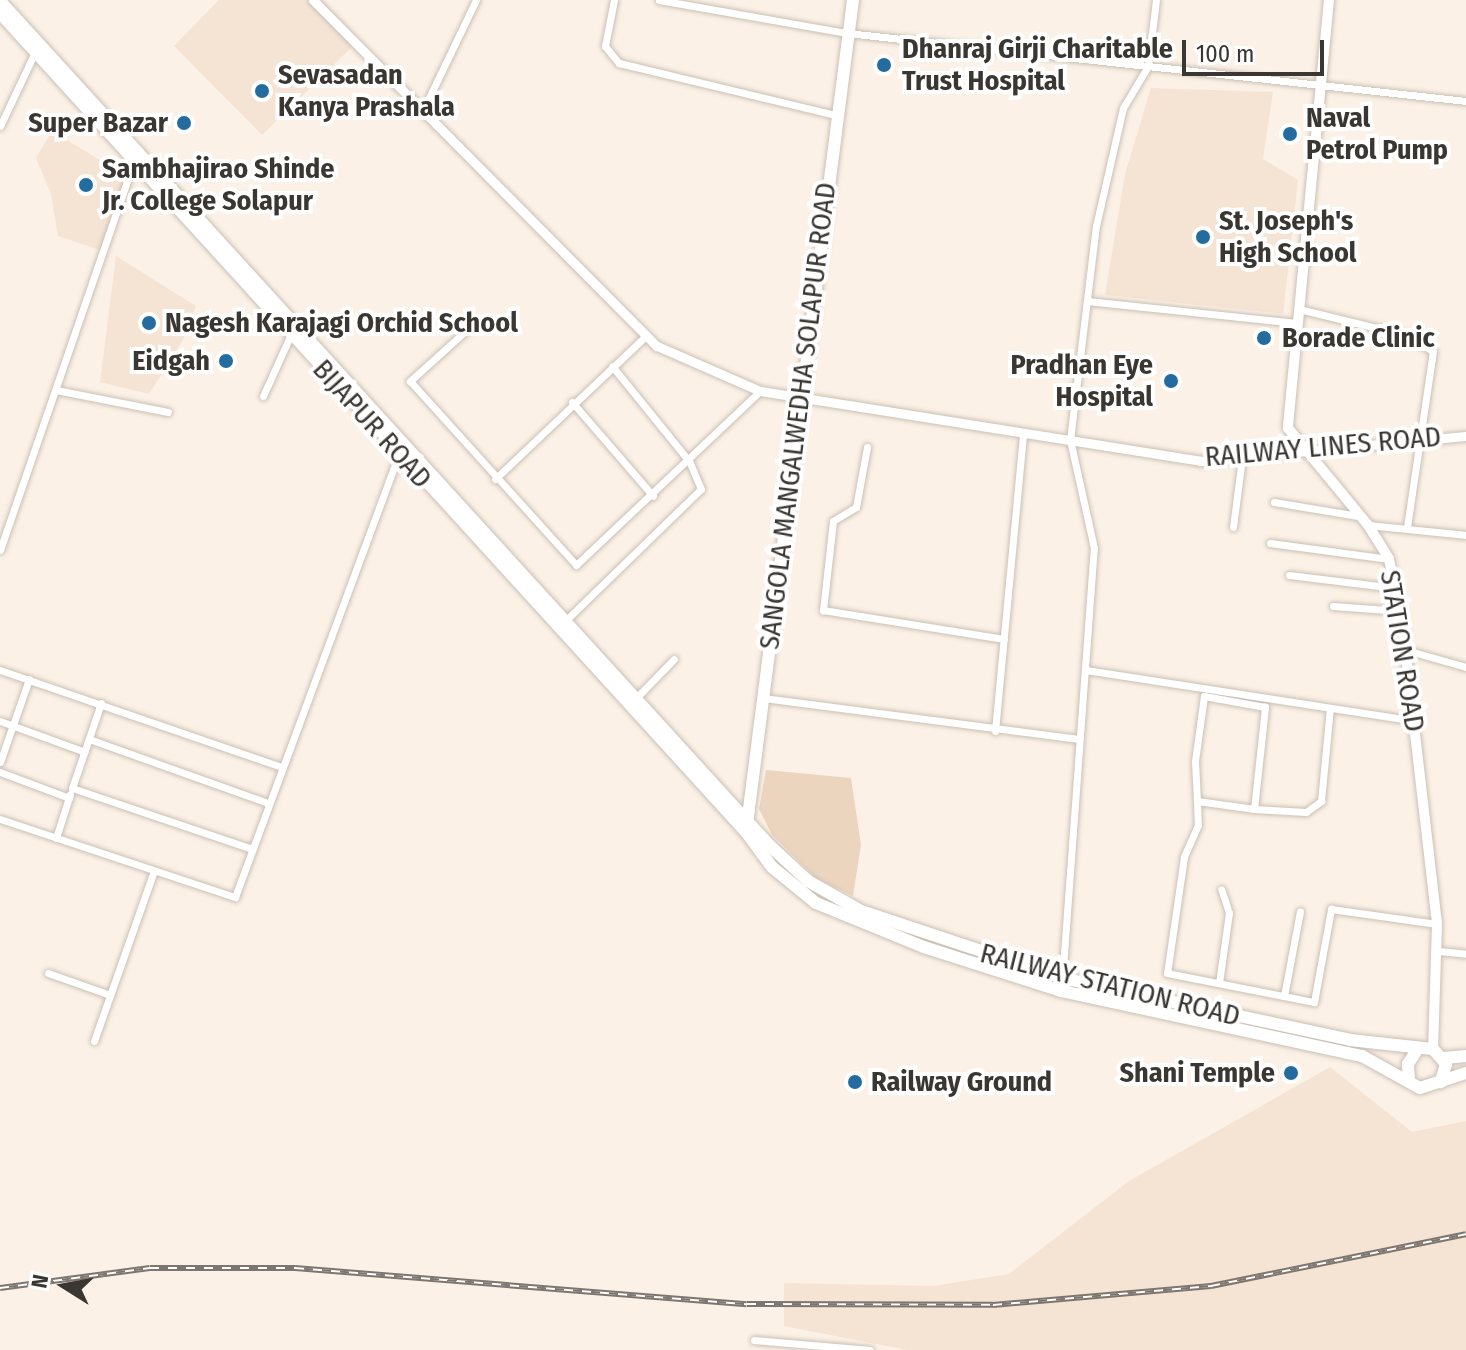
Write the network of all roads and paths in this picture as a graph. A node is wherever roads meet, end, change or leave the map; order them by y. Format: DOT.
graph roads {
  1 [pos="313,0"];
  2 [pos="476,0"];
  3 [pos="614,0"];
  4 [pos="659,0"];
  5 [pos="853,0"];
  6 [pos="1156,0"];
  7 [pos="1329,0"];
  8 [pos="0,1"];
  9 [pos="677,2"];
  10 [pos="0,13"];
  11 [pos="847,33"];
  12 [pos="37,47"];
  13 [pos="1148,66"];
  14 [pos="1321,85"];
  15 [pos="1466,101"];
  16 [pos="424,108"];
  17 [pos="835,115"];
  18 [pos="0,126"];
  19 [pos="138,156"];
  20 [pos="1087,301"];
  21 [pos="1299,309"];
  22 [pos="1297,323"];
  23 [pos="472,325"];
  24 [pos="291,334"];
  25 [pos="647,335"];
  26 [pos="612,366"];
  27 [pos="56,390"];
  28 [pos="760,391"];
  29 [pos="263,396"];
  30 [pos="801,398"];
  31 [pos="572,402"];
  32 [pos="168,412"];
  33 [pos="1023,433"];
  34 [pos="1466,436"];
  35 [pos="1422,437"];
  36 [pos="1070,440"];
  37 [pos="867,447"];
  38 [pos="399,454"];
  39 [pos="1305,454"];
  40 [pos="1242,458"];
  41 [pos="689,461"];
  42 [pos="495,479"];
  43 [pos="653,496"];
  44 [pos="1274,502"];
  45 [pos="1358,516"];
  46 [pos="1368,525"];
  47 [pos="1233,527"];
  48 [pos="1407,528"];
  49 [pos="1466,535"];
  50 [pos="1270,543"];
  51 [pos="0,550"];
  52 [pos="1389,559"];
  53 [pos="1289,575"];
  54 [pos="1395,588"];
  55 [pos="1333,606"];
  56 [pos="1400,611"];
  57 [pos="562,624"];
  58 [pos="1004,639"];
  59 [pos="1406,650"];
  60 [pos="674,659"];
  61 [pos="1466,667"];
  62 [pos="0,670"];
  63 [pos="1086,670"];
  64 [pos="29,679"];
  65 [pos="637,697"];
  66 [pos="763,698"];
  67 [pos="101,703"];
  68 [pos="1330,708"];
  69 [pos="0,721"];
  70 [pos="1414,721"];
  71 [pos="13,725"];
  72 [pos="995,731"];
  73 [pos="89,739"];
  74 [pos="1079,739"];
  75 [pos="85,752"];
  76 [pos="0,762"];
  77 [pos="281,767"];
  78 [pos="0,772"];
  79 [pos="72,788"];
  80 [pos="69,798"];
  81 [pos="1197,801"];
  82 [pos="268,803"];
  83 [pos="1254,809"];
  84 [pos="748,817"];
  85 [pos="0,819"];
  86 [pos="746,832"];
  87 [pos="56,838"];
  88 [pos="252,849"];
  89 [pos="154,871"];
  90 [pos="1221,889"];
  91 [pos="1300,911"];
  92 [pos="1437,924"];
  93 [pos="1439,951"];
  94 [pos="1466,954"];
  95 [pos="48,973"];
  96 [pos="1219,983"];
  97 [pos="1061,985"];
  98 [pos="110,995"];
  99 [pos="1284,996"];
  100 [pos="94,1041"];
  101 [pos="1433,1049"];
  102 [pos="1417,1050"];
  103 [pos="1466,1056"];
  104 [pos="1444,1058"];
  105 [pos="1466,1073"];
  106 [pos="1409,1080"];
  107 [pos="1441,1082"];
  108 [pos="754,1340"];
  109 [pos="870,1350"];
  1 -- 16 [label="street, RAILWAY LINES ROAD"];
  2 -- 16 [label="street"];
  3 -- 17 [label="street"];
  4 -- 9 [label="street"];
  5 -- 11 [label="main road, SANGOLA MANGALWEDHA SOLAPUR ROAD"];
  6 -- 13 [label="street"];
  7 -- 14 [label="main road, STATION ROAD"];
  8 -- 12 [label="main road"];
  9 -- 11 [label="street"];
  10 -- 12 [label="main road, BIJAPUR ROAD"];
  11 -- 13 [label="street"];
  11 -- 17 [label="main road, SANGOLA MANGALWEDHA SOLAPUR ROAD"];
  12 -- 18 [label="street"];
  12 -- 19 [label="main road, BIJAPUR ROAD"];
  13 -- 14 [label="street"];
  13 -- 20 [label="street"];
  14 -- 15 [label="street"];
  14 -- 21 [label="main road, STATION ROAD"];
  16 -- 25 [label="street, RAILWAY LINES ROAD"];
  17 -- 30 [label="main road, SANGOLA MANGALWEDHA SOLAPUR ROAD"];
  19 -- 24 [label="main road, BIJAPUR ROAD"];
  19 -- 27 [label="street"];
  19 -- 57 [label="main road"];
  20 -- 22 [label="street"];
  20 -- 36 [label="street"];
  21 -- 22 [label="main road, STATION ROAD"];
  21 -- 35 [label="street"];
  22 -- 39 [label="main road, STATION ROAD"];
  23 -- 42 [label="street"];
  24 -- 29 [label="street"];
  24 -- 38 [label="main road, BIJAPUR ROAD"];
  25 -- 26 [label="street"];
  25 -- 28 [label="street, RAILWAY LINES ROAD"];
  26 -- 31 [label="street"];
  26 -- 41 [label="street"];
  27 -- 32 [label="street"];
  27 -- 51 [label="street"];
  28 -- 30 [label="street, RAILWAY LINES ROAD"];
  28 -- 41 [label="street"];
  30 -- 33 [label="street, RAILWAY LINES ROAD"];
  30 -- 66 [label="main road, SANGOLA MANGALWEDHA SOLAPUR ROAD"];
  31 -- 42 [label="street"];
  31 -- 43 [label="street"];
  33 -- 36 [label="street, RAILWAY LINES ROAD"];
  33 -- 58 [label="street"];
  34 -- 35 [label="street, RAILWAY LINES ROAD"];
  35 -- 39 [label="street, RAILWAY LINES ROAD"];
  35 -- 48 [label="street"];
  36 -- 40 [label="street, RAILWAY LINES ROAD"];
  36 -- 63 [label="street"];
  37 -- 58 [label="street"];
  38 -- 57 [label="main road, BIJAPUR ROAD"];
  38 -- 77 [label="street"];
  39 -- 40 [label="street, RAILWAY LINES ROAD"];
  39 -- 45 [label="main road, STATION ROAD"];
  40 -- 47 [label="street"];
  41 -- 43 [label="street"];
  41 -- 57 [label="street"];
  42 -- 43 [label="street"];
  44 -- 45 [label="street"];
  45 -- 46 [label="main road, STATION ROAD"];
  46 -- 48 [label="street"];
  46 -- 52 [label="main road, STATION ROAD"];
  48 -- 49 [label="street"];
  50 -- 52 [label="street"];
  52 -- 54 [label="main road, STATION ROAD"];
  53 -- 54 [label="street"];
  54 -- 56 [label="main road, STATION ROAD"];
  55 -- 56 [label="street"];
  56 -- 59 [label="main road, STATION ROAD"];
  57 -- 65 [label="main road, RAILWAY STATION ROAD"];
  57 -- 86 [label="main road, BIJAPUR ROAD"];
  58 -- 72 [label="street"];
  59 -- 61 [label="street"];
  59 -- 70 [label="main road, STATION ROAD"];
  60 -- 65 [label="street"];
  62 -- 64 [label="street"];
  63 -- 68 [label="street"];
  63 -- 74 [label="street"];
  64 -- 67 [label="street"];
  64 -- 71 [label="street"];
  65 -- 84 [label="main road, RAILWAY STATION ROAD"];
  66 -- 72 [label="street"];
  66 -- 84 [label="main road, SANGOLA MANGALWEDHA SOLAPUR ROAD"];
  67 -- 73 [label="street"];
  67 -- 77 [label="street"];
  68 -- 70 [label="street"];
  68 -- 83 [label="street"];
  69 -- 71 [label="street"];
  70 -- 92 [label="main road, STATION ROAD"];
  71 -- 75 [label="street"];
  71 -- 76 [label="street"];
  72 -- 74 [label="street"];
  73 -- 75 [label="street"];
  73 -- 82 [label="street"];
  74 -- 97 [label="street"];
  75 -- 79 [label="street"];
  77 -- 82 [label="street"];
  78 -- 80 [label="street"];
  79 -- 80 [label="street"];
  79 -- 88 [label="street"];
  80 -- 87 [label="street"];
  81 -- 83 [label="street"];
  81 -- 83 [label="street"];
  81 -- 96 [label="street"];
  82 -- 88 [label="street"];
  84 -- 86 [label="main road, SANGOLA MANGALWEDHA SOLAPUR ROAD"];
  84 -- 97 [label="main road, RAILWAY STATION ROAD"];
  85 -- 87 [label="street"];
  86 -- 97 [label="main road, RAILWAY STATION ROAD"];
  87 -- 89 [label="street"];
  88 -- 89 [label="street"];
  89 -- 98 [label="street"];
  90 -- 96 [label="street"];
  91 -- 99 [label="street"];
  92 -- 93 [label="main road, STATION ROAD"];
  92 -- 99 [label="street"];
  93 -- 94 [label="street"];
  93 -- 101 [label="main road, STATION ROAD"];
  95 -- 98 [label="street"];
  96 -- 99 [label="street"];
  97 -- 102 [label="main road, RAILWAY STATION ROAD"];
  97 -- 106 [label="main road, RAILWAY STATION ROAD"];
  98 -- 100 [label="street"];
  101 -- 102 [label="main road"];
  101 -- 104 [label="main road"];
  102 -- 106 [label="main road"];
  103 -- 104 [label="main road"];
  104 -- 107 [label="main road"];
  105 -- 107 [label="main road"];
  106 -- 107 [label="main road"];
  108 -- 109 [label="street"];
}
